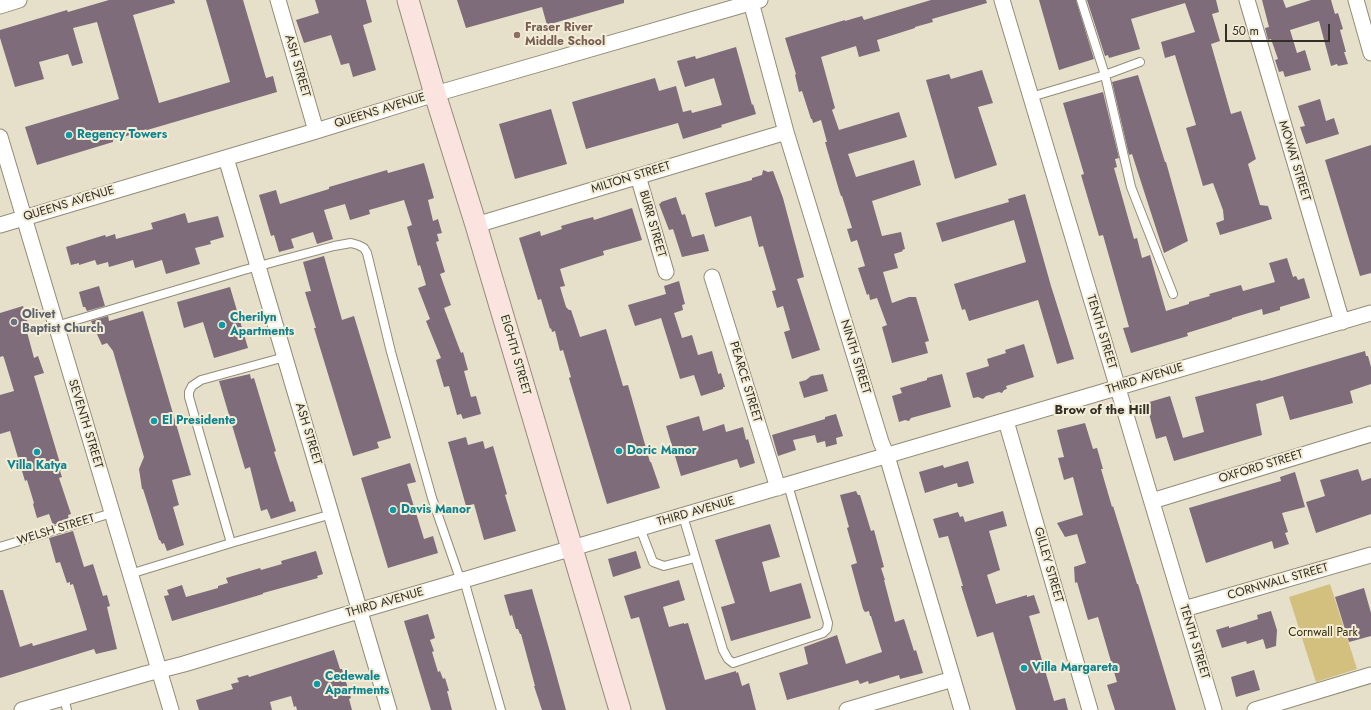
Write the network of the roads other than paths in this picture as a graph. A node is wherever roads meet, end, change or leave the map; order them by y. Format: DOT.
graph roads {
  1 [pos="19,0"];
  2 [pos="278,0"];
  3 [pos="408,0"];
  4 [pos="1002,0"];
  5 [pos="1081,0"];
  6 [pos="1247,0"];
  7 [pos="1356,0"];
  8 [pos="756,1"];
  9 [pos="0,6"];
  10 [pos="1371,53"];
  11 [pos="1140,62"];
  12 [pos="1105,75"];
  13 [pos="435,94"];
  14 [pos="1031,97"];
  15 [pos="316,131"];
  16 [pos="786,132"];
  17 [pos="0,137"];
  18 [pos="226,158"];
  19 [pos="638,176"];
  20 [pos="24,218"];
  21 [pos="0,225"];
  22 [pos="476,225"];
  23 [pos="258,266"];
  24 [pos="666,272"];
  25 [pos="712,277"];
  26 [pos="1173,294"];
  27 [pos="1371,313"];
  28 [pos="1342,322"];
  29 [pos="56,326"];
  30 [pos="285,357"];
  31 [pos="1118,388"];
  32 [pos="1006,421"];
  33 [pos="1371,434"];
  34 [pos="887,456"];
  35 [pos="783,486"];
  36 [pos="1152,501"];
  37 [pos="112,513"];
  38 [pos="332,514"];
  39 [pos="683,516"];
  40 [pos="640,528"];
  41 [pos="231,543"];
  42 [pos="0,547"];
  43 [pos="572,548"];
  44 [pos="1371,555"];
  45 [pos="695,558"];
  46 [pos="130,574"];
  47 [pos="464,580"];
  48 [pos="1184,609"];
  49 [pos="360,610"];
  50 [pos="159,670"];
  51 [pos="1371,675"];
  52 [pos="953,679"];
  53 [pos="65,704"];
  54 [pos="22,710"];
  55 [pos="171,710"];
  56 [pos="389,710"];
  57 [pos="501,710"];
  58 [pos="620,710"];
  59 [pos="847,710"];
  60 [pos="962,710"];
  61 [pos="1090,710"];
  62 [pos="1214,710"];
  63 [pos="1255,710"];
  1 -- 9 [label="street"];
  2 -- 15 [label="street, ASH STREET"];
  3 -- 13 [label="street, EIGHTH STREET"];
  4 -- 14 [label="street, TENTH STREET"];
  5 -- 12 [label="lane"];
  6 -- 28 [label="street, MOWAT STREET"];
  7 -- 10 [label="street"];
  8 -- 13 [label="street, QUEENS AVENUE"];
  8 -- 16 [label="street, NINTH STREET"];
  11 -- 12 [label="lane"];
  12 -- 14 [label="lane"];
  12 -- 26 [label="lane"];
  13 -- 15 [label="street, QUEENS AVENUE"];
  13 -- 22 [label="street, EIGHTH STREET"];
  14 -- 31 [label="street, TENTH STREET"];
  15 -- 18 [label="street, QUEENS AVENUE"];
  16 -- 19 [label="street, MILTON STREET"];
  16 -- 34 [label="street, NINTH STREET"];
  17 -- 20 [label="street, SEVENTH STREET"];
  18 -- 20 [label="street, QUEENS AVENUE"];
  18 -- 23 [label="street, ASH STREET"];
  19 -- 22 [label="street, MILTON STREET"];
  19 -- 24 [label="street, BURR STREET"];
  20 -- 21 [label="street, QUEENS AVENUE"];
  20 -- 29 [label="street, SEVENTH STREET"];
  22 -- 43 [label="street, EIGHTH STREET"];
  23 -- 29 [label="lane"];
  23 -- 30 [label="street, ASH STREET"];
  23 -- 47 [label="lane"];
  25 -- 35 [label="street, PEARCE STREET"];
  27 -- 28 [label="street, THIRD AVENUE"];
  28 -- 31 [label="street, THIRD AVENUE"];
  29 -- 37 [label="street, SEVENTH STREET"];
  30 -- 38 [label="street, ASH STREET"];
  30 -- 41 [label="lane"];
  31 -- 32 [label="street, THIRD AVENUE"];
  31 -- 36 [label="street, TENTH STREET"];
  32 -- 34 [label="street, THIRD AVENUE"];
  32 -- 61 [label="street, GILLEY STREET"];
  33 -- 36 [label="street, OXFORD STREET"];
  34 -- 35 [label="street, THIRD AVENUE"];
  34 -- 52 [label="street, NINTH STREET"];
  35 -- 39 [label="street, THIRD AVENUE"];
  35 -- 45 [label="lane"];
  36 -- 48 [label="street, TENTH STREET"];
  37 -- 42 [label="lane, WELSH STREET"];
  37 -- 46 [label="street, SEVENTH STREET"];
  38 -- 41 [label="lane"];
  38 -- 49 [label="street, ASH STREET"];
  39 -- 40 [label="street, THIRD AVENUE"];
  39 -- 45 [label="lane"];
  40 -- 43 [label="street, THIRD AVENUE"];
  40 -- 45 [label="lane"];
  41 -- 46 [label="lane"];
  43 -- 47 [label="street, THIRD AVENUE"];
  43 -- 58 [label="street, EIGHTH STREET"];
  44 -- 48 [label="street, CORNWALL STREET"];
  46 -- 50 [label="street, SEVENTH STREET"];
  47 -- 49 [label="street, THIRD AVENUE"];
  47 -- 57 [label="lane"];
  48 -- 62 [label="street, TENTH STREET"];
  49 -- 50 [label="street, THIRD AVENUE"];
  49 -- 56 [label="street, ASH STREET"];
  50 -- 53 [label="street, THIRD AVENUE"];
  50 -- 55 [label="street, SEVENTH STREET"];
  51 -- 63 [label="street"];
  52 -- 59 [label="street"];
  52 -- 60 [label="street, NINTH STREET"];
  53 -- 54 [label="street, THIRD AVENUE"];
}
